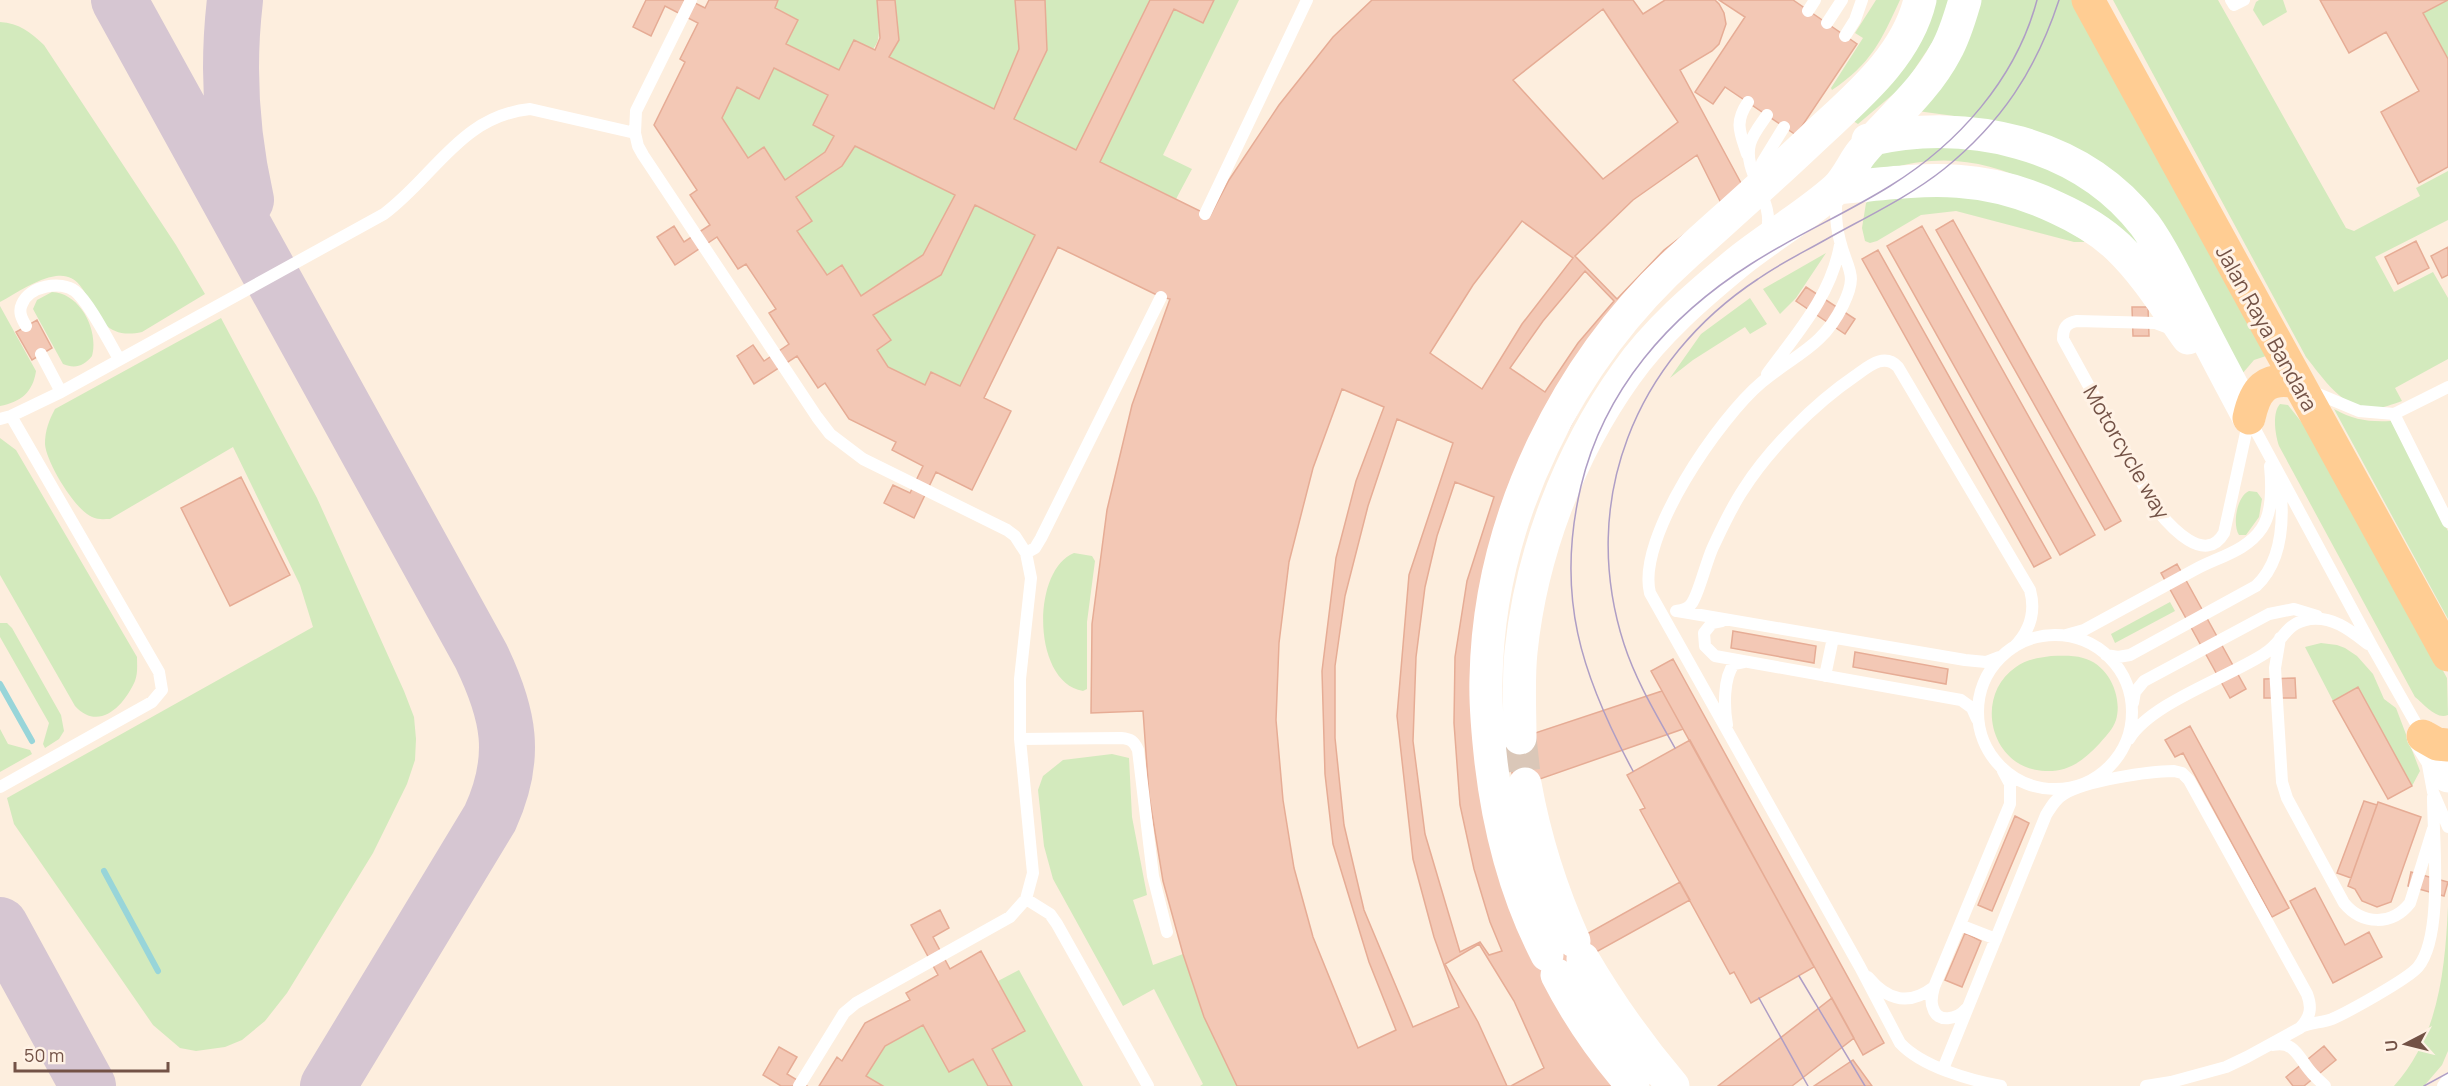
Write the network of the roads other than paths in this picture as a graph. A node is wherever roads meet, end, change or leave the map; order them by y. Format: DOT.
graph roads {
  1 [pos="691,0"];
  2 [pos="1307,0"];
  3 [pos="1842,0"];
  4 [pos="1862,0"];
  5 [pos="1920,0"];
  6 [pos="1965,0"];
  7 [pos="2088,0"];
  8 [pos="1827,23"];
  9 [pos="1845,36"];
  10 [pos="1748,102"];
  11 [pos="1767,115"];
  12 [pos="1785,127"];
  13 [pos="635,134"];
  14 [pos="1750,161"];
  15 [pos="1757,188"];
  16 [pos="1838,188"];
  17 [pos="1205,214"];
  18 [pos="1840,243"];
  19 [pos="1756,247"];
  20 [pos="1161,297"];
  21 [pos="26,326"];
  22 [pos="2187,337"];
  23 [pos="41,354"];
  24 [pos="119,359"];
  25 [pos="1761,382"];
  26 [pos="2298,384"];
  27 [pos="2448,387"];
  28 [pos="61,392"];
  29 [pos="2394,414"];
  30 [pos="5,418"];
  31 [pos="2249,418"];
  32 [pos="2270,458"];
  33 [pos="2279,477"];
  34 [pos="2448,522"];
  35 [pos="1026,553"];
  36 [pos="1653,598"];
  37 [pos="1676,611"];
  38 [pos="2328,620"];
  39 [pos="1727,621"];
  40 [pos="2062,635"];
  41 [pos="1833,638"];
  42 [pos="2280,639"];
  43 [pos="2014,646"];
  44 [pos="2373,648"];
  45 [pos="2105,654"];
  46 [pos="2448,656"];
  47 [pos="2000,657"];
  48 [pos="1746,661"];
  49 [pos="1825,676"];
  50 [pos="2133,707"];
  51 [pos="1979,724"];
  52 [pos="1728,732"];
  53 [pos="1520,738"];
  54 [pos="1020,739"];
  55 [pos="2435,741"];
  56 [pos="2126,745"];
  57 [pos="2001,767"];
  58 [pos="1525,784"];
  59 [pos="2441,784"];
  60 [pos="2082,785"];
  61 [pos="0,787"];
  62 [pos="2448,826"];
  63 [pos="2433,830"];
  64 [pos="1026,899"];
  65 [pos="1960,925"];
  66 [pos="1167,932"];
  67 [pos="1996,939"];
  68 [pos="1565,958"];
  69 [pos="1860,966"];
  70 [pos="1934,987"];
  71 [pos="1968,1006"];
  72 [pos="2300,1028"];
  73 [pos="2266,1047"];
  74 [pos="1942,1069"];
  75 [pos="2448,1079"];
  76 [pos="798,1086"];
  77 [pos="1148,1086"];
  78 [pos="1633,1086"];
  79 [pos="1673,1086"];
  80 [pos="2001,1086"];
  81 [pos="2146,1086"];
  82 [pos="2325,1086"];
  83 [pos="2443,1086"];
  1 -- 13 [label="lane"];
  2 -- 17 [label="lane"];
  3 -- 8 [label="lane"];
  4 -- 9 [label="lane"];
  5 -- 15 [label="street"];
  6 -- 16 [label="street"];
  7 -- 26 [label="main road, Jalan Raya Bandara"];
  10 -- 14 [label="lane"];
  11 -- 14 [label="lane"];
  12 -- 15 [label="lane"];
  13 -- 24 [label="lane"];
  13 -- 35 [label="lane"];
  14 -- 15 [label="lane"];
  15 -- 19 [label="lane"];
  15 -- 31 [label="street"];
  15 -- 68 [label="street"];
  16 -- 18 [label="lane"];
  16 -- 19 [label="street"];
  16 -- 22 [label="street"];
  18 -- 25 [label="lane"];
  18 -- 25 [label="lane"];
  19 -- 53 [label="street"];
  20 -- 35 [label="lane"];
  21 -- 24 [label="lane"];
  22 -- 31 [label="street"];
  22 -- 31 [label="lane, Motorcycle way"];
  23 -- 28 [label="lane"];
  24 -- 28 [label="lane"];
  25 -- 36 [label="lane"];
  26 -- 29 [label="lane"];
  26 -- 31 [label="main road"];
  26 -- 46 [label="main road, Jalan Raya Bandara"];
  27 -- 29 [label="lane"];
  28 -- 30 [label="lane"];
  29 -- 34 [label="lane"];
  30 -- 61 [label="lane"];
  31 -- 32 [label="lane"];
  32 -- 33 [label="lane"];
  32 -- 40 [label="lane"];
  33 -- 44 [label="lane"];
  33 -- 45 [label="lane"];
  35 -- 54 [label="lane"];
  36 -- 37 [label="lane"];
  36 -- 52 [label="lane"];
  37 -- 39 [label="lane"];
  37 -- 43 [label="lane"];
  38 -- 42 [label="lane"];
  38 -- 44 [label="lane"];
  38 -- 50 [label="lane"];
  39 -- 41 [label="lane"];
  39 -- 48 [label="lane"];
  40 -- 43 [label="lane"];
  40 -- 45 [label="lane"];
  41 -- 47 [label="lane"];
  41 -- 49 [label="lane"];
  42 -- 56 [label="lane"];
  42 -- 63 [label="lane"];
  43 -- 47 [label="lane"];
  44 -- 55 [label="lane"];
  45 -- 50 [label="lane"];
  47 -- 51 [label="lane"];
  48 -- 49 [label="lane"];
  48 -- 52 [label="lane"];
  49 -- 51 [label="lane"];
  50 -- 56 [label="lane"];
  51 -- 57 [label="lane"];
  52 -- 69 [label="lane"];
  54 -- 64 [label="lane"];
  54 -- 66 [label="lane"];
  55 -- 59 [label="street"];
  56 -- 60 [label="lane"];
  57 -- 60 [label="lane"];
  57 -- 65 [label="lane"];
  58 -- 68 [label="street"];
  59 -- 62 [label="lane"];
  59 -- 63 [label="lane"];
  60 -- 67 [label="lane"];
  60 -- 72 [label="lane"];
  63 -- 72 [label="lane"];
  64 -- 76 [label="lane"];
  64 -- 77 [label="lane"];
  65 -- 67 [label="lane"];
  65 -- 70 [label="lane"];
  67 -- 71 [label="lane"];
  68 -- 78 [label="street"];
  68 -- 79 [label="street"];
  69 -- 70 [label="lane"];
  69 -- 74 [label="lane"];
  70 -- 71 [label="lane"];
  71 -- 74 [label="lane"];
  72 -- 73 [label="lane"];
  73 -- 81 [label="lane"];
  73 -- 82 [label="lane"];
  74 -- 80 [label="lane"];
  75 -- 83 [label="lane"];
}
